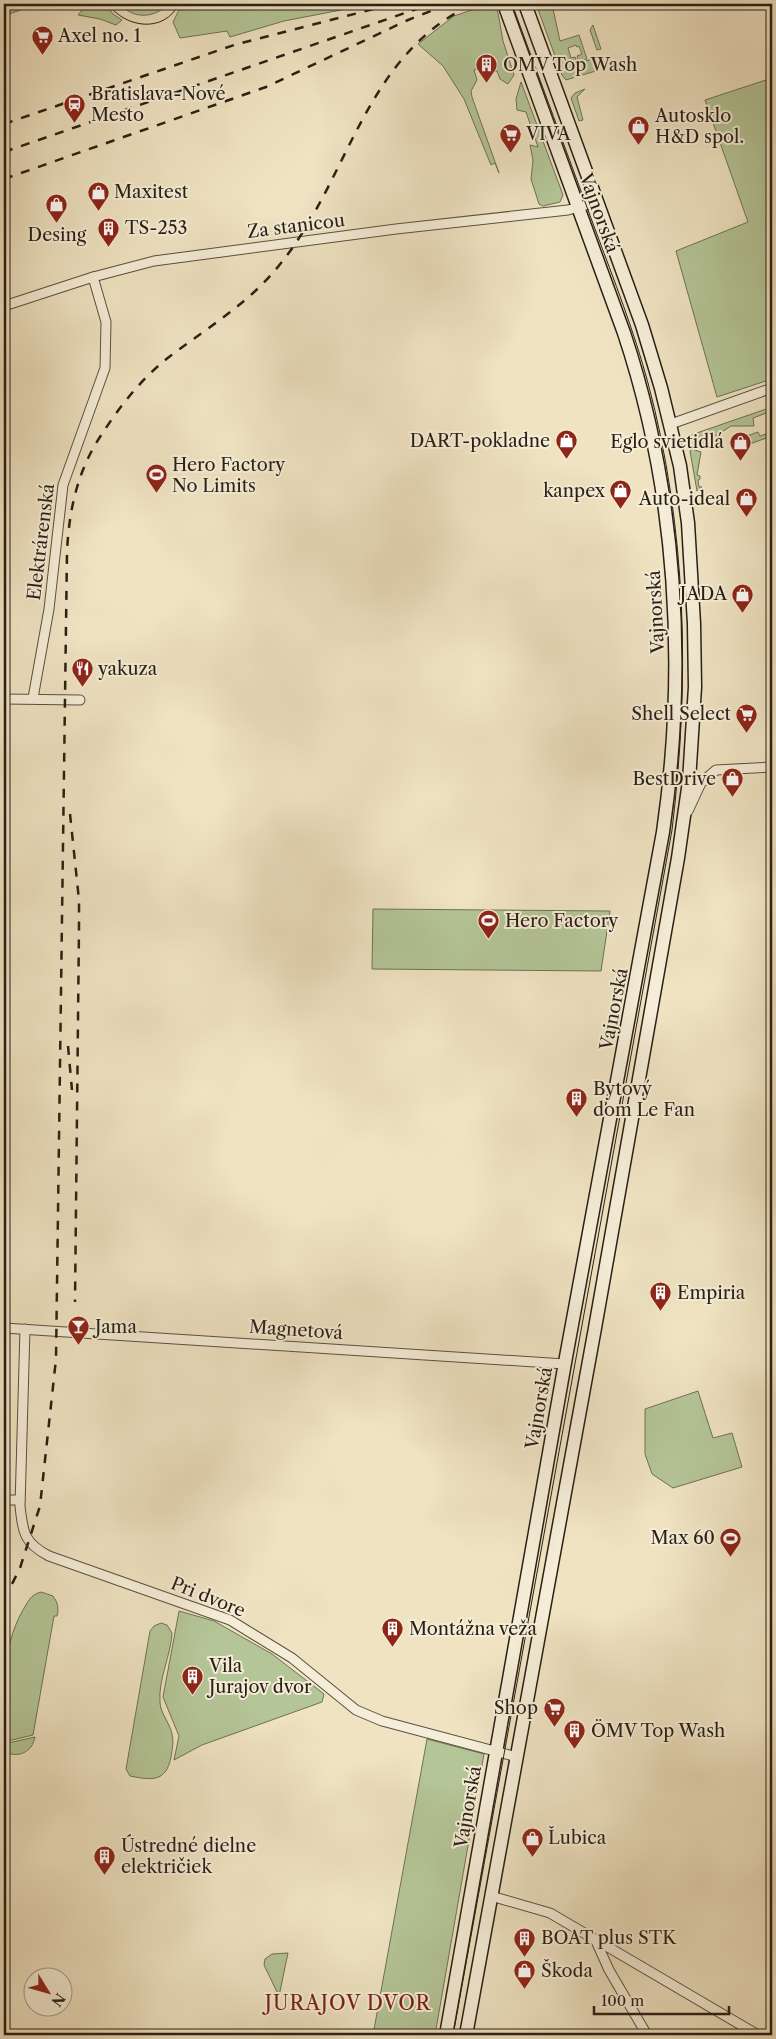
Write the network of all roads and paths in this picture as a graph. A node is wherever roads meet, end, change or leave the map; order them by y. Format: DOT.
graph roads {
  1 [pos="504,4"];
  2 [pos="525,4"];
  3 [pos="597,202"];
  4 [pos="580,208"];
  5 [pos="93,277"];
  6 [pos="4,306"];
  7 [pos="772,388"];
  8 [pos="671,424"];
  9 [pos="650,430"];
  10 [pos="33,698"];
  11 [pos="4,699"];
  12 [pos="80,700"];
  13 [pos="772,768"];
  14 [pos="685,818"];
  15 [pos="4,1328"];
  16 [pos="25,1329"];
  17 [pos="565,1364"];
  18 [pos="4,1500"];
  19 [pos="20,1500"];
  20 [pos="496,1752"];
  21 [pos="517,1757"];
  22 [pos="491,1896"];
  23 [pos="595,1939"];
  24 [pos="446,2035"];
  25 [pos="466,2035"];
  26 [pos="647,2035"];
  27 [pos="758,2035"];
  1 -- 4 [label="main road, Vajnorská"];
  2 -- 3 [label="main road, Vajnorská"];
  3 -- 4 [label="street, Za stanicou"];
  3 -- 8 [label="main road, Vajnorská"];
  4 -- 5 [label="street, Za stanicou"];
  4 -- 9 [label="main road, Vajnorská"];
  5 -- 6 [label="street, Za stanicou"];
  5 -- 10 [label="street, Elektrárenská"];
  7 -- 8 [label="street"];
  8 -- 9 [label="main road"];
  8 -- 14 [label="main road, Vajnorská"];
  9 -- 17 [label="main road, Vajnorská"];
  10 -- 11 [label="street"];
  10 -- 12 [label="street"];
  13 -- 14 [label="street"];
  14 -- 21 [label="main road, Vajnorská"];
  15 -- 16 [label="street, Magnetová"];
  16 -- 17 [label="street, Magnetová"];
  16 -- 19 [label="street"];
  17 -- 20 [label="main road, Vajnorská"];
  18 -- 19 [label="street"];
  19 -- 20 [label="street, Pri dvore"];
  20 -- 21 [label="street, Pri dvore"];
  20 -- 24 [label="main road, Vajnorská"];
  21 -- 22 [label="main road, Vajnorská"];
  22 -- 23 [label="street"];
  22 -- 25 [label="main road, Vajnorská"];
  23 -- 26 [label="street"];
  23 -- 27 [label="street"];
}
